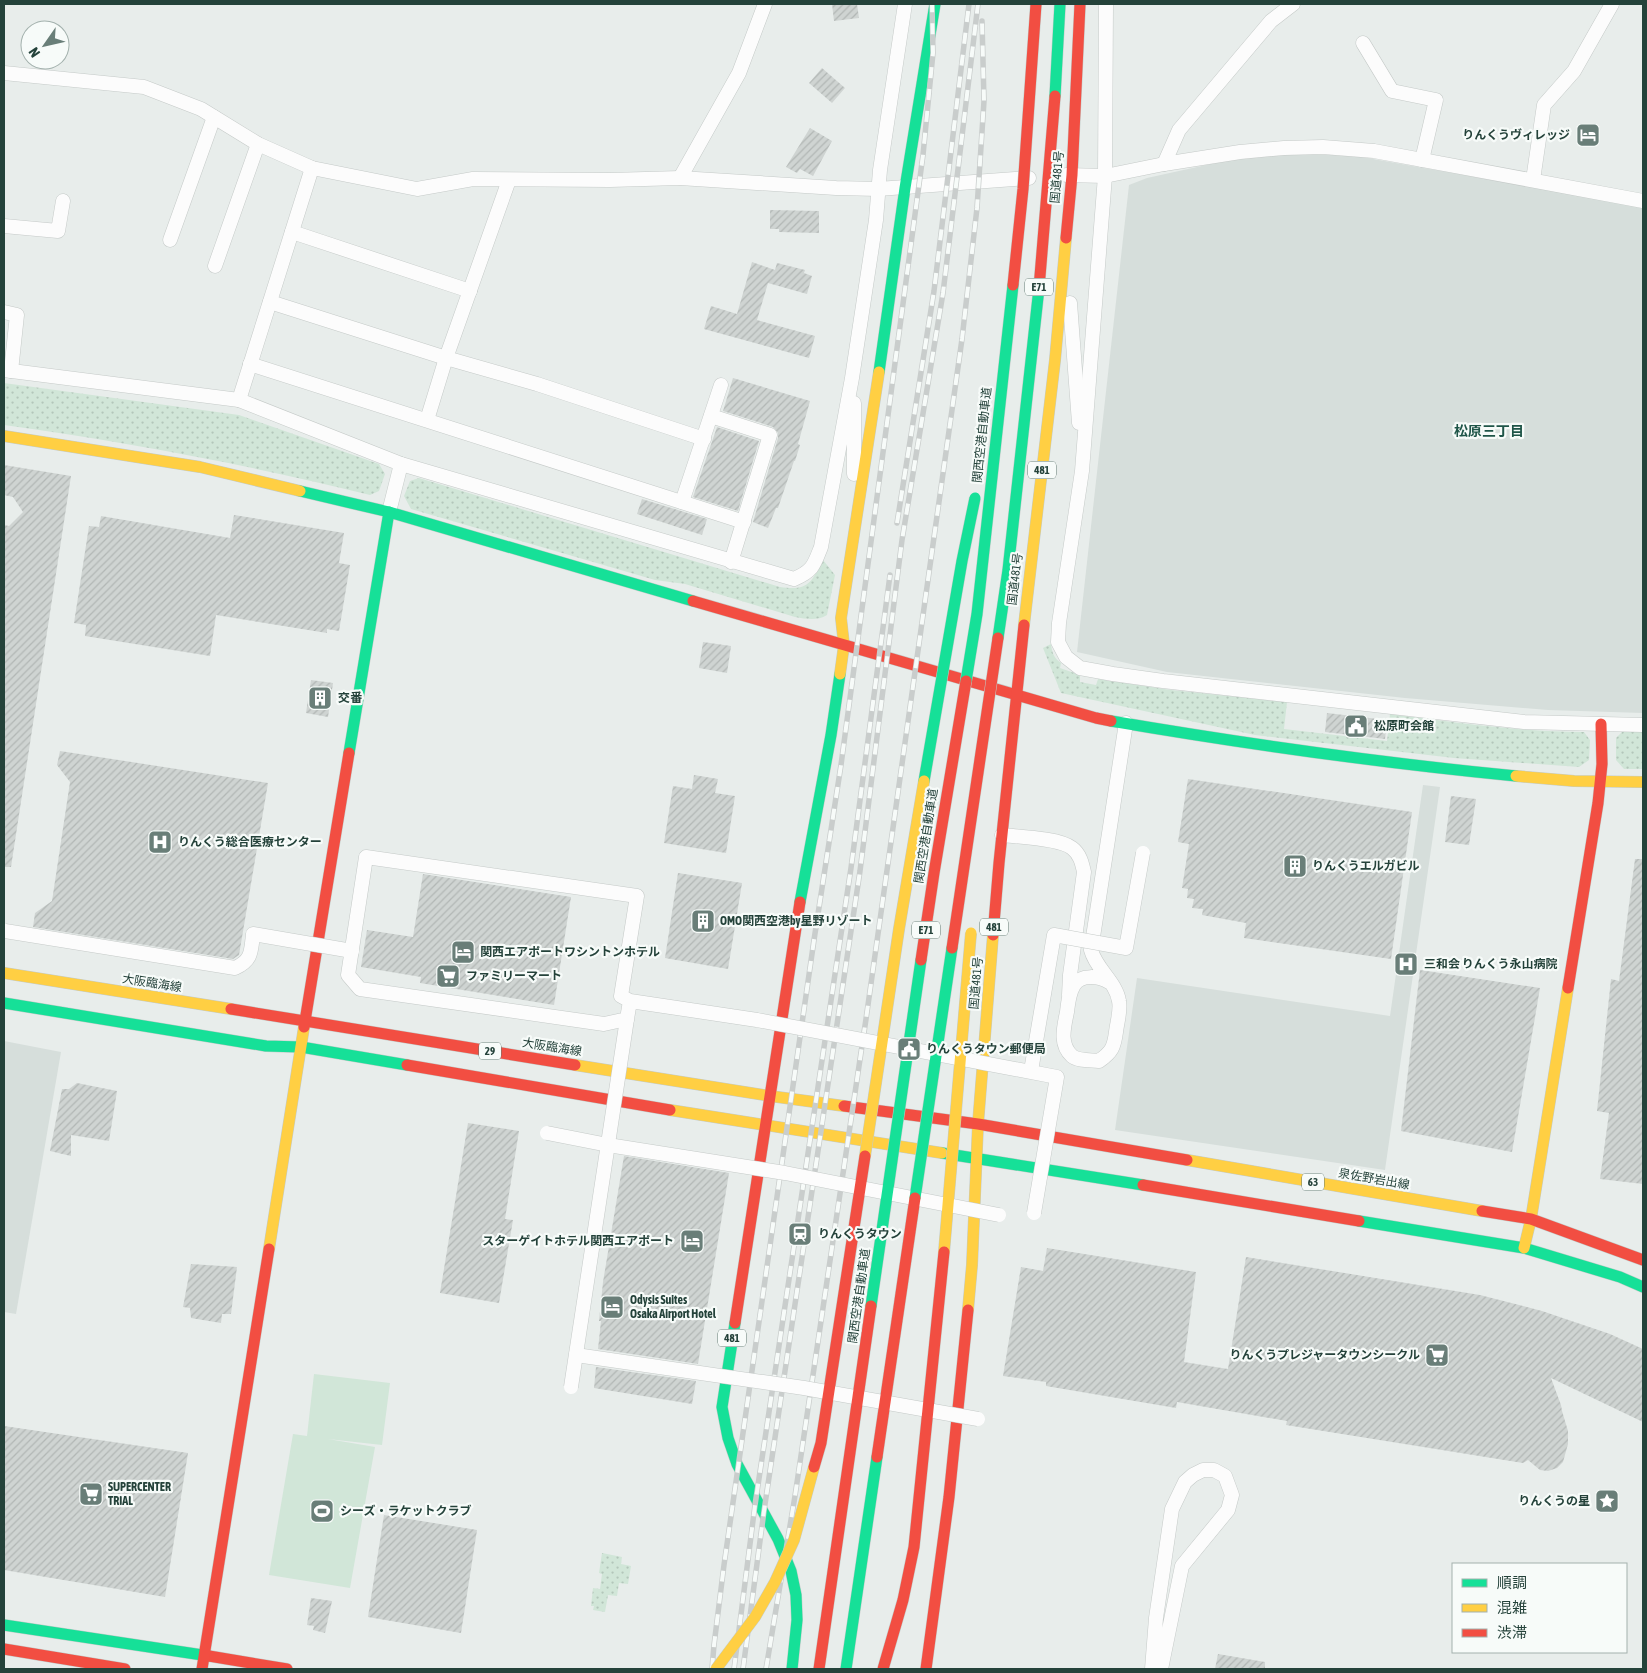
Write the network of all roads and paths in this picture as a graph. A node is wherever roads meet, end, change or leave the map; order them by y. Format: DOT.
graph roads {
  1 [pos="765,4"];
  2 [pos="905,4"];
  3 [pos="935,4"];
  4 [pos="1036,4"];
  5 [pos="1060,4"];
  6 [pos="1080,4"];
  7 [pos="1085,4"];
  8 [pos="1106,4"];
  9 [pos="1293,4"];
  10 [pos="1612,4"];
  11 [pos="1079,32"];
  12 [pos="1363,43"];
  13 [pos="4,73"];
  14 [pos="214,117"];
  15 [pos="258,144"];
  16 [pos="1422,160"];
  17 [pos="1164,164"];
  18 [pos="312,168"];
  19 [pos="1072,175"];
  20 [pos="1105,176"];
  21 [pos="680,178"];
  22 [pos="509,180"];
  23 [pos="1533,180"];
  24 [pos="904,188"];
  25 [pos="878,189"];
  26 [pos="62,201"];
  27 [pos="1643,202"];
  28 [pos="4,226"];
  29 [pos="292,232"];
  30 [pos="170,240"];
  31 [pos="1066,243"];
  32 [pos="215,266"];
  33 [pos="470,291"];
  34 [pos="270,302"];
  35 [pos="4,312"];
  36 [pos="446,358"];
  37 [pos="250,364"];
  38 [pos="7,370"];
  39 [pos="852,378"];
  40 [pos="720,385"];
  41 [pos="239,400"];
  42 [pos="711,416"];
  43 [pos="427,420"];
  44 [pos="996,432"];
  45 [pos="4,436"];
  46 [pos="704,440"];
  47 [pos="401,464"];
  48 [pos="1082,471"];
  49 [pos="682,502"];
  50 [pos="389,512"];
  51 [pos="856,520"];
  52 [pos="744,522"];
  53 [pos="731,562"];
  54 [pos="1008,570"];
  55 [pos="844,645"];
  56 [pos="1016,696"];
  57 [pos="997,722"];
  58 [pos="1126,723"];
  59 [pos="1601,724"];
  60 [pos="1643,725"];
  61 [pos="1600,782"];
  62 [pos="1643,782"];
  63 [pos="1002,835"];
  64 [pos="1143,853"];
  65 [pos="973,918"];
  66 [pos="5,931"];
  67 [pos="352,951"];
  68 [pos="4,973"];
  69 [pos="1109,982"];
  70 [pos="1069,998"];
  71 [pos="630,1001"];
  72 [pos="4,1003"];
  73 [pos="627,1019"];
  74 [pos="306,1022"];
  75 [pos="301,1047"];
  76 [pos="1031,1071"];
  77 [pos="770,1096"];
  78 [pos="978,1124"];
  79 [pos="766,1126"];
  80 [pos="547,1134"];
  81 [pos="608,1145"];
  82 [pos="977,1158"];
  83 [pos="1034,1213"];
  84 [pos="999,1215"];
  85 [pos="1531,1219"];
  86 [pos="1524,1248"];
  87 [pos="1643,1260"];
  88 [pos="1643,1287"];
  89 [pos="576,1355"];
  90 [pos="571,1387"];
  91 [pos="978,1419"];
  92 [pos="4,1625"];
  93 [pos="4,1649"];
  94 [pos="205,1655"];
  95 [pos="125,1669"];
  96 [pos="202,1669"];
  97 [pos="287,1669"];
  98 [pos="716,1669"];
  99 [pos="792,1669"];
  100 [pos="819,1669"];
  101 [pos="846,1669"];
  102 [pos="883,1669"];
  103 [pos="926,1669"];
  104 [pos="1152,1669"];
  105 [pos="1161,1669"];
  1 -- 21 [label="street"];
  2 -- 25 [label="street"];
  3 -- 24 [label="main road, 481"];
  4 -- 44 [label="main road, 関西空港自動車道 / E71, bridge"];
  5 -- 54 [label="main road, E71, bridge"];
  6 -- 11 [label="main road, 国道481号 / 481"];
  7 -- 11 [label="street"];
  8 -- 20 [label="street"];
  9 -- 17 [label="street"];
  10 -- 23 [label="street"];
  11 -- 19 [label="main road, 国道481号 / 481"];
  12 -- 16 [label="street"];
  13 -- 14 [label="street"];
  14 -- 15 [label="street"];
  14 -- 30 [label="street"];
  15 -- 18 [label="street"];
  15 -- 32 [label="street"];
  16 -- 17 [label="street"];
  16 -- 23 [label="street"];
  17 -- 20 [label="street"];
  18 -- 22 [label="street"];
  18 -- 29 [label="street"];
  19 -- 20 [label="street"];
  19 -- 24 [label="street"];
  19 -- 31 [label="main road, 国道481号 / 481"];
  20 -- 48 [label="street"];
  21 -- 22 [label="street"];
  21 -- 25 [label="street"];
  22 -- 33 [label="street"];
  23 -- 27 [label="street"];
  24 -- 25 [label="street"];
  24 -- 51 [label="main road, 481"];
  25 -- 39 [label="street"];
  26 -- 28 [label="street"];
  29 -- 33 [label="street"];
  29 -- 34 [label="street"];
  31 -- 48 [label="street"];
  31 -- 56 [label="main road, 国道481号 / 481"];
  33 -- 36 [label="street"];
  34 -- 36 [label="street"];
  34 -- 37 [label="street"];
  35 -- 38 [label="street"];
  36 -- 43 [label="street"];
  36 -- 46 [label="street"];
  37 -- 41 [label="street"];
  37 -- 43 [label="street"];
  38 -- 41 [label="street"];
  39 -- 51 [label="street"];
  39 -- 53 [label="street"];
  40 -- 42 [label="street"];
  41 -- 47 [label="street"];
  42 -- 46 [label="street"];
  42 -- 52 [label="street"];
  43 -- 49 [label="street"];
  44 -- 98 [label="main road, bridge"];
  44 -- 100 [label="main road, 関西空港自動車道 / E71, bridge"];
  45 -- 50 [label="main road"];
  46 -- 49 [label="street"];
  47 -- 50 [label="street"];
  47 -- 53 [label="street"];
  48 -- 59 [label="street"];
  49 -- 52 [label="street"];
  50 -- 55 [label="main road"];
  50 -- 74 [label="main road"];
  51 -- 55 [label="main road, 481"];
  52 -- 53 [label="street"];
  54 -- 57 [label="main road, bridge"];
  54 -- 101 [label="main road, E71, bridge"];
  55 -- 56 [label="main road"];
  55 -- 77 [label="main road, 481"];
  56 -- 58 [label="main road"];
  56 -- 63 [label="main road, 国道481号 / 481"];
  58 -- 61 [label="main road"];
  58 -- 69 [label="street"];
  59 -- 60 [label="street"];
  59 -- 61 [label="main road"];
  61 -- 62 [label="main road"];
  61 -- 85 [label="main road"];
  63 -- 70 [label="street"];
  63 -- 78 [label="main road, 国道481号 / 481"];
  64 -- 76 [label="street, bridge"];
  65 -- 102 [label="main road, bridge"];
  66 -- 67 [label="street, bridge"];
  67 -- 71 [label="street, bridge"];
  67 -- 73 [label="street, bridge"];
  68 -- 74 [label="main road, 大阪臨海線 / 29"];
  69 -- 70 [label="street"];
  69 -- 70 [label="street"];
  71 -- 73 [label="street, bridge"];
  71 -- 76 [label="street, bridge"];
  72 -- 75 [label="main road, 29"];
  73 -- 81 [label="street, bridge"];
  74 -- 75 [label="main road"];
  74 -- 77 [label="main road, 大阪臨海線 / 29"];
  75 -- 79 [label="main road, 29"];
  75 -- 94 [label="main road"];
  76 -- 83 [label="street, bridge"];
  77 -- 78 [label="main road, 大阪臨海線 / 29"];
  77 -- 79 [label="main road, 481"];
  78 -- 82 [label="main road, 国道481号 / 481"];
  78 -- 85 [label="main road, 泉佐野岩出線 / 63"];
  79 -- 82 [label="main road, 29"];
  79 -- 99 [label="main road, 481"];
  80 -- 81 [label="street, bridge"];
  81 -- 84 [label="street, bridge"];
  81 -- 89 [label="street, bridge"];
  82 -- 86 [label="main road"];
  82 -- 103 [label="main road, 481"];
  85 -- 86 [label="main road"];
  85 -- 87 [label="main road, 泉佐野岩出線 / 63"];
  86 -- 88 [label="main road"];
  89 -- 90 [label="street, bridge"];
  89 -- 91 [label="street, bridge"];
  92 -- 94 [label="main road"];
  93 -- 95 [label="main road"];
  94 -- 96 [label="main road"];
  94 -- 97 [label="main road"];
  104 -- 105 [label="street"];
}
